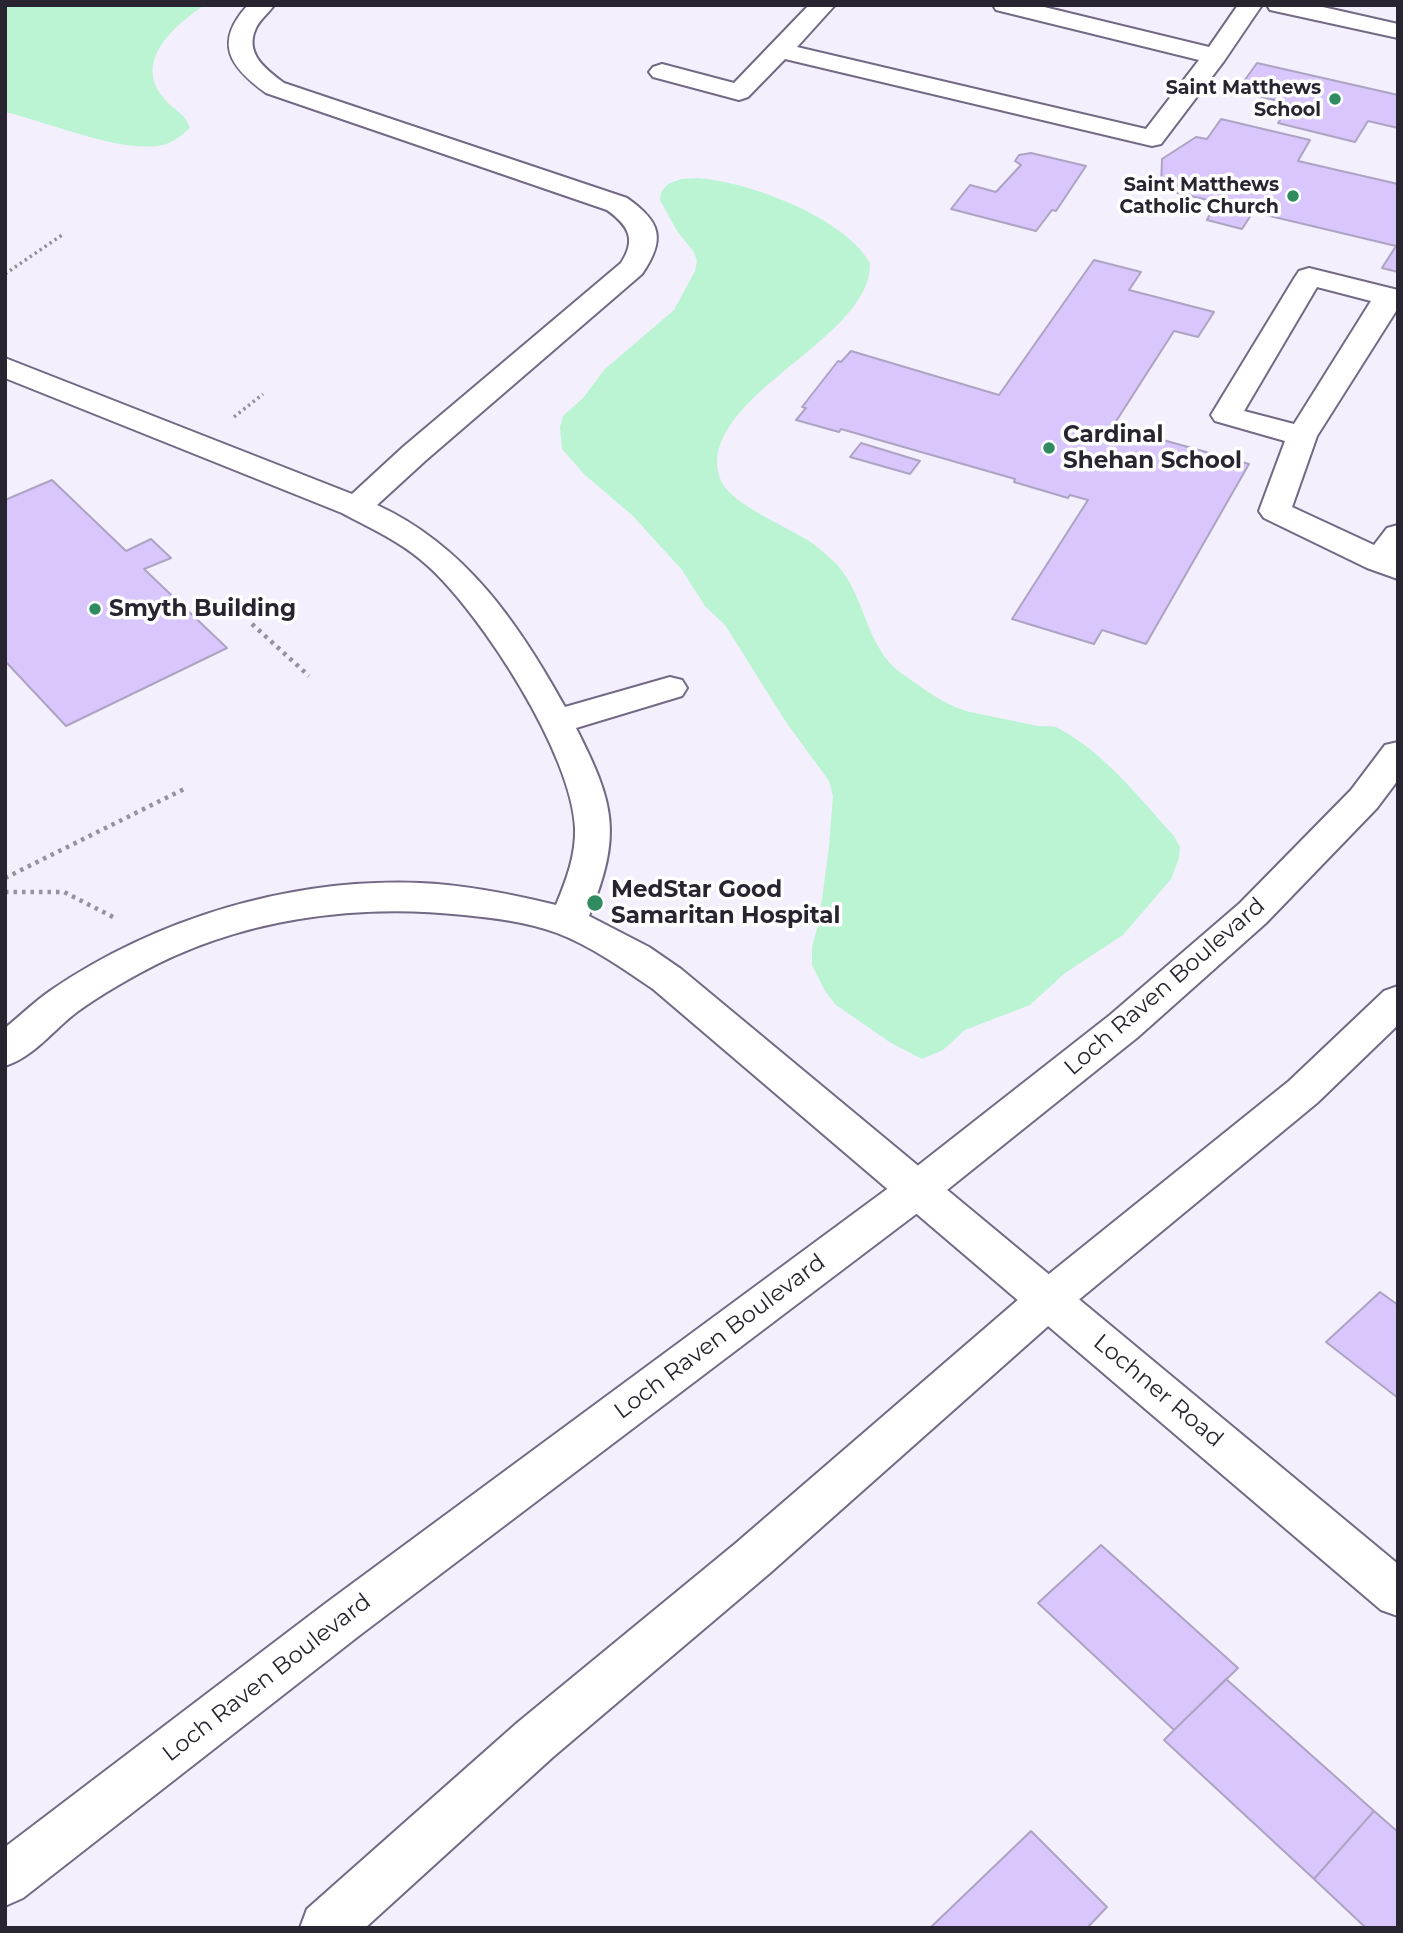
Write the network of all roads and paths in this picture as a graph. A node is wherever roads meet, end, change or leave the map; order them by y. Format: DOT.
graph roads {
  1 [pos="262,5"];
  2 [pos="823,5"];
  3 [pos="1006,5"];
  4 [pos="1250,5"];
  5 [pos="1279,5"];
  6 [pos="1398,30"];
  7 [pos="779,50"];
  8 [pos="1215,56"];
  9 [pos="662,72"];
  10 [pos="62,235"];
  11 [pos="5,274"];
  12 [pos="1393,298"];
  13 [pos="5,367"];
  14 [pos="263,394"];
  15 [pos="224,425"];
  16 [pos="1302,436"];
  17 [pos="356,508"];
  18 [pos="1398,535"];
  19 [pos="1388,565"];
  20 [pos="252,624"];
  21 [pos="309,676"];
  22 [pos="670,688"];
  23 [pos="555,722"];
  24 [pos="1398,754"];
  25 [pos="184,789"];
  26 [pos="5,878"];
  27 [pos="5,892"];
  28 [pos="568,922"];
  29 [pos="126,925"];
  30 [pos="1398,1001"];
  31 [pos="5,1051"];
  32 [pos="917,1190"];
  33 [pos="1049,1299"];
  34 [pos="1398,1594"];
  35 [pos="5,1880"];
  36 [pos="326,1928"];
  1 -- 17 [label="main road"];
  2 -- 7 [label="main road"];
  3 -- 8 [label="main road"];
  4 -- 8 [label="main road"];
  5 -- 6 [label="main road"];
  7 -- 8 [label="main road"];
  7 -- 9 [label="main road"];
  10 -- 11 [label="path"];
  12 -- 16 [label="main road"];
  12 -- 16 [label="main road"];
  13 -- 17 [label="main road"];
  14 -- 15 [label="path"];
  16 -- 19 [label="main road"];
  17 -- 23 [label="main road"];
  18 -- 19 [label="main road"];
  20 -- 21 [label="path"];
  22 -- 23 [label="main road"];
  23 -- 28 [label="main road"];
  24 -- 32 [label="main road, Loch Raven Boulevard"];
  25 -- 26 [label="path"];
  27 -- 29 [label="path"];
  28 -- 31 [label="main road, Lochner Road"];
  28 -- 32 [label="main road, Lochner Road"];
  30 -- 33 [label="main road"];
  32 -- 33 [label="main road, Lochner Road"];
  32 -- 35 [label="main road, Loch Raven Boulevard"];
  33 -- 34 [label="main road, Lochner Road"];
  33 -- 36 [label="main road"];
}
